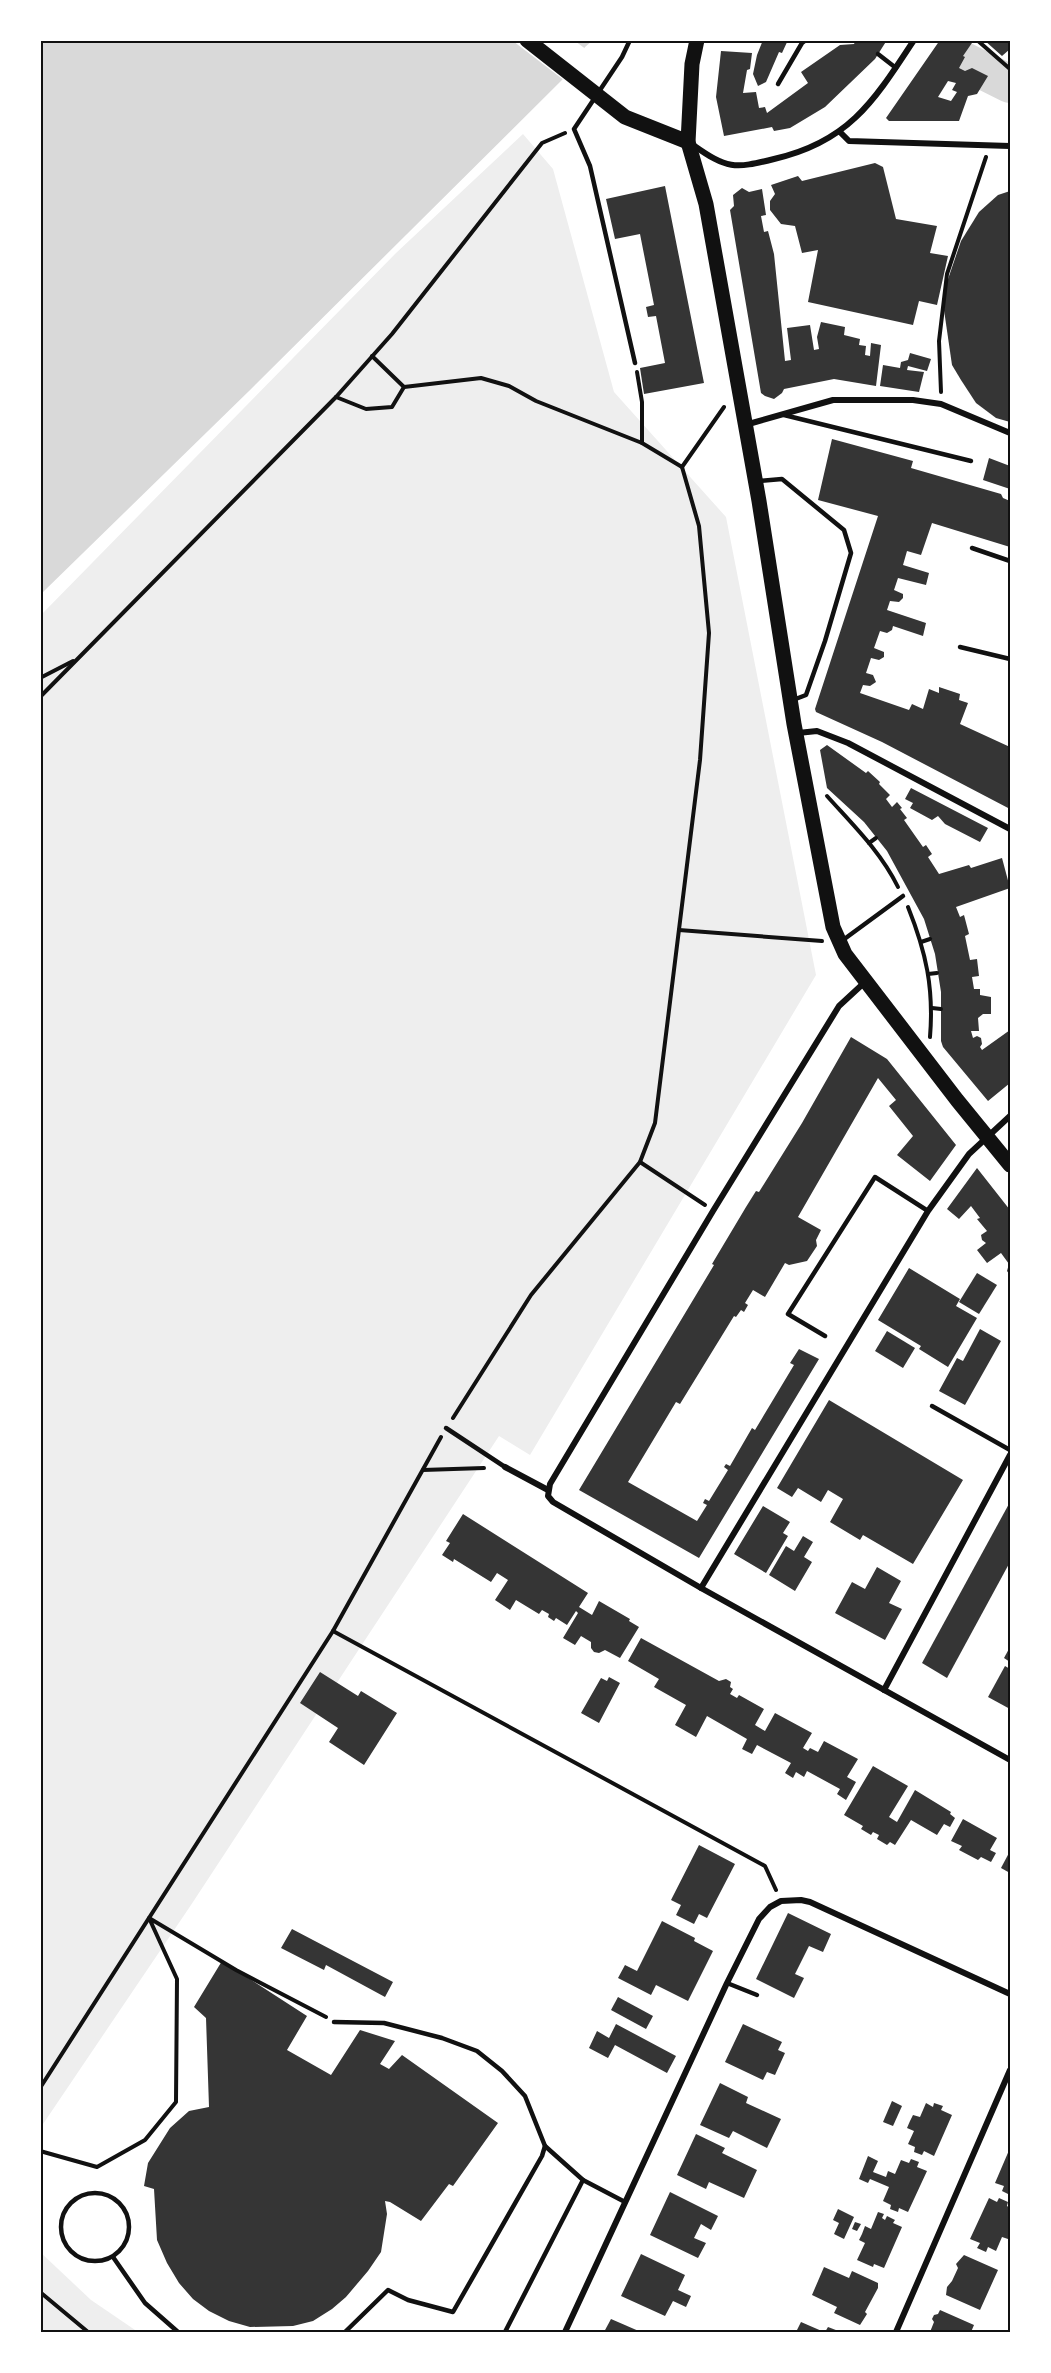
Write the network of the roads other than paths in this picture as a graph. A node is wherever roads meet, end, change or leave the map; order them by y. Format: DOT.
graph roads {
  1 [pos="527,40"];
  2 [pos="630,40"];
  3 [pos="696,40"];
  4 [pos="806,40"];
  5 [pos="914,40"];
  6 [pos="878,54"];
  7 [pos="896,68"];
  8 [pos="778,84"];
  9 [pos="840,132"];
  10 [pos="688,142"];
  11 [pos="1011,146"];
  12 [pos="635,363"];
  13 [pos="784,415"];
  14 [pos="745,425"];
  15 [pos="1011,433"];
  16 [pos="971,461"];
  17 [pos="755,481"];
  18 [pos="972,548"];
  19 [pos="1011,561"];
  20 [pos="960,647"];
  21 [pos="1011,659"];
  22 [pos="790,701"];
  23 [pos="796,734"];
  24 [pos="1011,829"];
  25 [pos="903,896"];
  26 [pos="839,943"];
  27 [pos="865,982"];
  28 [pos="1011,1116"];
  29 [pos="987,1136"];
  30 [pos="1011,1165"];
  31 [pos="928,1211"];
  32 [pos="825,1336"];
  33 [pos="932,1406"];
  34 [pos="446,1428"];
  35 [pos="1011,1450"];
  36 [pos="1011,1455"];
  37 [pos="505,1467"];
  38 [pos="548,1490"];
  39 [pos="701,1588"];
  40 [pos="884,1690"];
  41 [pos="1011,1760"];
  42 [pos="727,1983"];
  43 [pos="1011,1994"];
  44 [pos="757,1995"];
  45 [pos="334,2022"];
  46 [pos="1011,2070"];
  47 [pos="545,2146"];
  48 [pos="583,2180"];
  49 [pos="625,2202"];
  50 [pos="113,2257"];
  51 [pos="178,2332"];
  52 [pos="345,2332"];
  53 [pos="505,2332"];
  54 [pos="565,2332"];
  55 [pos="896,2332"];
  1 -- 10 [label="main road"];
  2 -- 12 [label="lane"];
  3 -- 10 [label="main road"];
  4 -- 8 [label="lane"];
  5 -- 7 [label="street"];
  6 -- 7 [label="lane"];
  7 -- 9 [label="street"];
  9 -- 10 [label="street"];
  9 -- 11 [label="street"];
  10 -- 14 [label="main road"];
  13 -- 14 [label="street"];
  13 -- 15 [label="street"];
  13 -- 16 [label="lane"];
  14 -- 17 [label="main road"];
  17 -- 22 [label="main road"];
  17 -- 22 [label="lane"];
  18 -- 19 [label="lane"];
  20 -- 21 [label="lane"];
  22 -- 23 [label="main road"];
  23 -- 24 [label="street"];
  23 -- 26 [label="main road"];
  25 -- 26 [label="lane"];
  26 -- 27 [label="main road"];
  27 -- 29 [label="main road"];
  27 -- 38 [label="street"];
  28 -- 29 [label="street"];
  29 -- 30 [label="main road"];
  29 -- 31 [label="street"];
  31 -- 32 [label="lane"];
  31 -- 39 [label="street"];
  33 -- 35 [label="lane"];
  34 -- 37 [label="lane"];
  36 -- 40 [label="street"];
  37 -- 38 [label="street"];
  38 -- 39 [label="street"];
  39 -- 40 [label="street"];
  40 -- 41 [label="street"];
  42 -- 43 [label="street"];
  42 -- 44 [label="lane"];
  42 -- 49 [label="street"];
  45 -- 47 [label="lane"];
  46 -- 55 [label="street"];
  47 -- 48 [label="lane"];
  47 -- 52 [label="lane"];
  48 -- 49 [label="lane"];
  48 -- 53 [label="lane"];
  49 -- 54 [label="street"];
  50 -- 50 [label="lane"];
  50 -- 51 [label="lane"];
}
